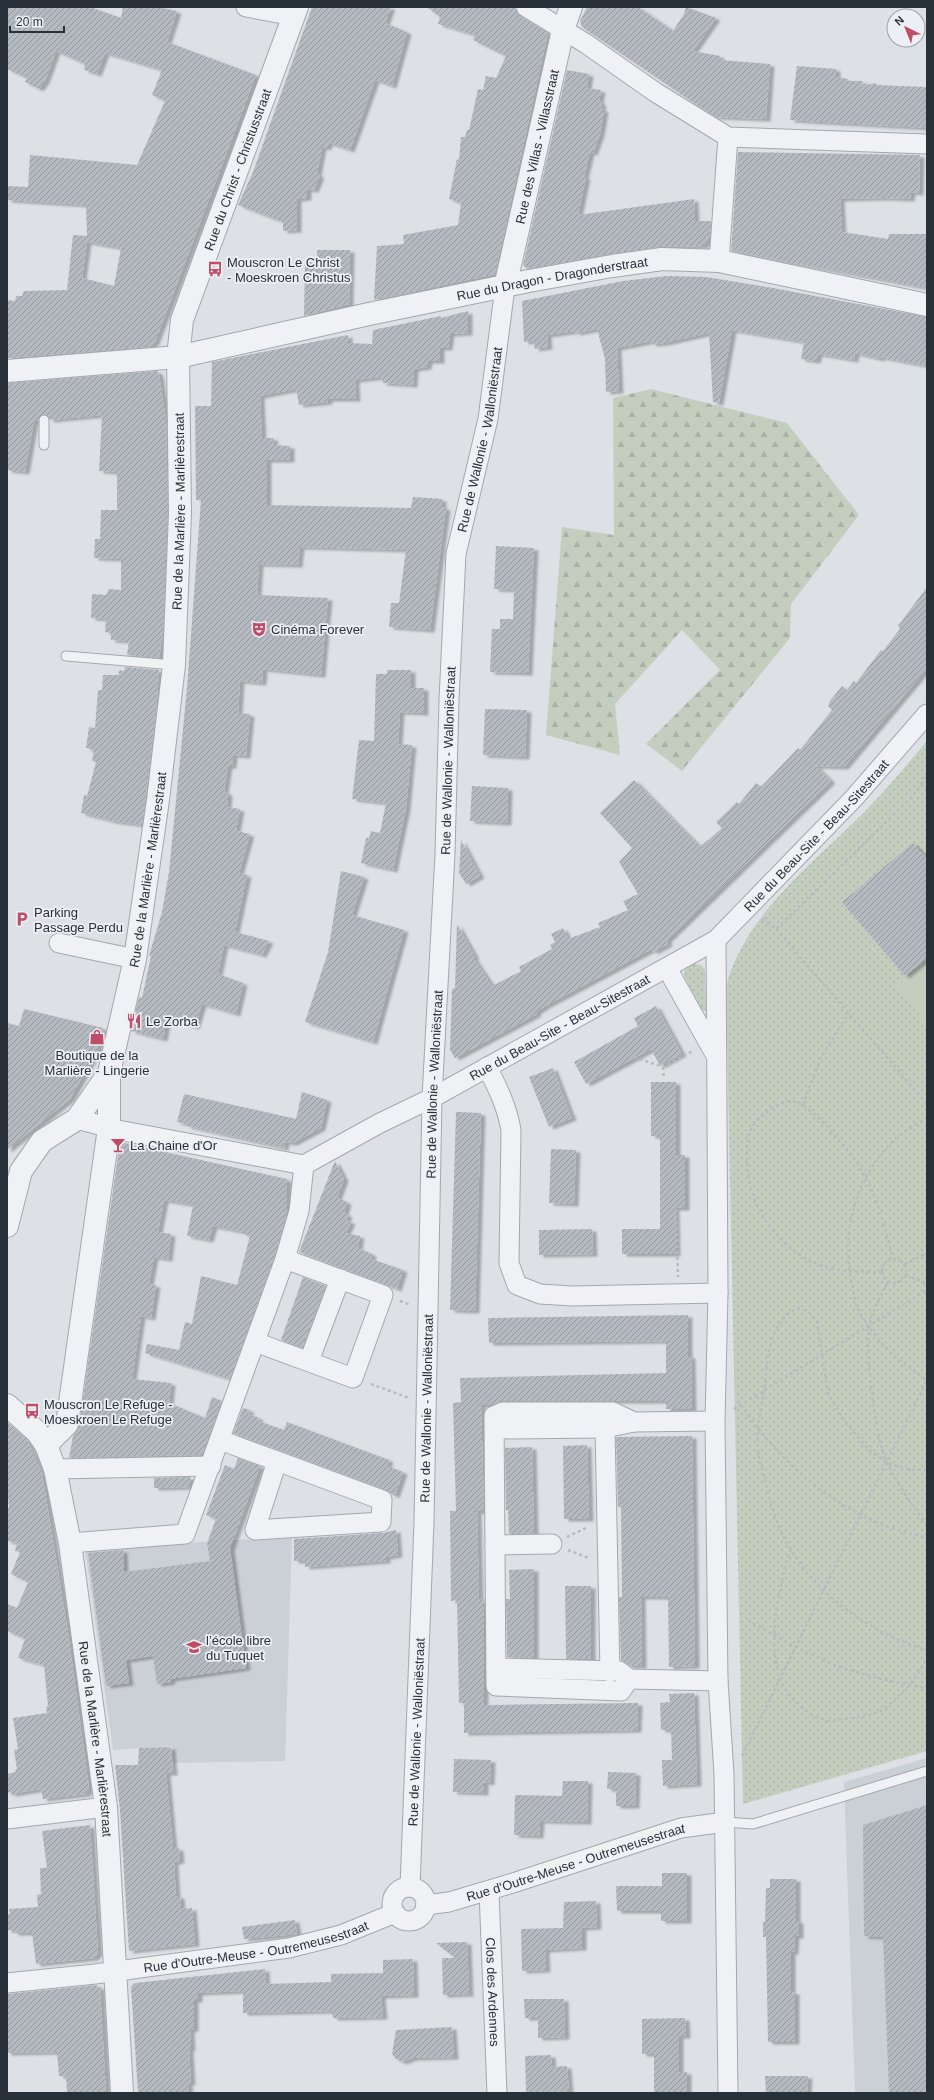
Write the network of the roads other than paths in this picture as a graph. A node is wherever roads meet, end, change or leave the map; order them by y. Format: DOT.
graph roads {
  1 [pos="246,7"];
  2 [pos="526,7"];
  3 [pos="571,7"];
  4 [pos="296,12"];
  5 [pos="563,30"];
  6 [pos="728,138"];
  7 [pos="927,144"];
  8 [pos="719,261"];
  9 [pos="505,287"];
  10 [pos="927,305"];
  11 [pos="178,357"];
  12 [pos="7,371"];
  13 [pos="44,420"];
  14 [pos="44,445"];
  15 [pos="66,656"];
  16 [pos="174,665"];
  17 [pos="927,714"];
  18 [pos="716,940"];
  19 [pos="59,942"];
  20 [pos="135,959"];
  21 [pos="667,968"];
  22 [pos="713,1050"];
  23 [pos="487,1067"];
  24 [pos="109,1073"];
  25 [pos="432,1098"];
  26 [pos="78,1119"];
  27 [pos="109,1128"];
  28 [pos="304,1165"];
  29 [pos="7,1226"];
  30 [pos="285,1259"];
  31 [pos="340,1279"];
  32 [pos="718,1293"];
  33 [pos="255,1342"];
  34 [pos="309,1361"];
  35 [pos="7,1404"];
  36 [pos="715,1415"];
  37 [pos="634,1422"];
  38 [pos="605,1428"];
  39 [pos="495,1429"];
  40 [pos="220,1440"];
  41 [pos="46,1445"];
  42 [pos="277,1461"];
  43 [pos="211,1466"];
  44 [pos="55,1469"];
  45 [pos="70,1543"];
  46 [pos="552,1544"];
  47 [pos="495,1545"];
  48 [pos="496,1668"];
  49 [pos="610,1672"];
  50 [pos="629,1679"];
  51 [pos="718,1681"];
  52 [pos="927,1771"];
  53 [pos="106,1807"];
  54 [pos="7,1819"];
  55 [pos="724,1822"];
  56 [pos="410,1887"];
  57 [pos="489,1890"];
  58 [pos="426,1905"];
  59 [pos="395,1913"];
  60 [pos="115,1971"];
  61 [pos="7,1983"];
  62 [pos="122,2093"];
  63 [pos="497,2093"];
  64 [pos="728,2093"];
  1 -- 4 [label="street"];
  2 -- 5 [label="street"];
  3 -- 5 [label="street, Rue des Villas - Villasstraat"];
  4 -- 11 [label="street, Rue du Christ - Christusstraat"];
  5 -- 6 [label="street"];
  5 -- 9 [label="street, Rue des Villas - Villasstraat"];
  6 -- 7 [label="street"];
  6 -- 8 [label="street"];
  8 -- 9 [label="street, Rue du Dragon - Dragonderstraat"];
  8 -- 10 [label="street, Rue du Dragon - Dragonderstraat"];
  9 -- 11 [label="street, Rue du Dragon - Dragonderstraat"];
  9 -- 25 [label="street, Rue de Wallonie - Walloniëstraat"];
  11 -- 12 [label="street, Rue du Dragon - Dragonderstraat"];
  11 -- 16 [label="street, Rue de la Marlière - Marlièrestraat"];
  13 -- 14 [label="lane"];
  15 -- 16 [label="lane"];
  16 -- 20 [label="street, Rue de la Marlière - Marlièrestraat"];
  17 -- 18 [label="street, Rue du Beau-Site - Beau-Sitestraat"];
  18 -- 21 [label="street, Rue du Beau-Site - Beau-Sitestraat"];
  18 -- 22 [label="street"];
  19 -- 20 [label="street"];
  20 -- 24 [label="street, Rue de la Marlière - Marlièrestraat"];
  21 -- 22 [label="street"];
  21 -- 23 [label="street, Rue du Beau-Site - Beau-Sitestraat"];
  22 -- 32 [label="street"];
  23 -- 25 [label="street, Rue du Beau-Site - Beau-Sitestraat"];
  23 -- 32 [label="street"];
  24 -- 26 [label="street, Rue de la Marlière - Marlièrestraat"];
  24 -- 27 [label="street, Rue de la Marlière - Marlièrestraat"];
  25 -- 28 [label="street, Rue du Beau-Site - Beau-Sitestraat"];
  25 -- 56 [label="street, Rue de Wallonie - Walloniëstraat"];
  26 -- 27 [label="street"];
  26 -- 29 [label="street, Rue de la Marlière - Marlièrestraat"];
  27 -- 28 [label="street"];
  27 -- 41 [label="street, Rue de la Marlière - Marlièrestraat"];
  28 -- 30 [label="street"];
  30 -- 31 [label="street"];
  30 -- 33 [label="street"];
  31 -- 34 [label="street"];
  31 -- 34 [label="street"];
  32 -- 36 [label="street"];
  33 -- 34 [label="street"];
  33 -- 40 [label="street"];
  35 -- 41 [label="street, Rue de la Marlière - Marlièrestraat"];
  36 -- 37 [label="street"];
  36 -- 51 [label="street"];
  37 -- 38 [label="street"];
  37 -- 39 [label="street"];
  38 -- 39 [label="street"];
  38 -- 49 [label="street"];
  39 -- 47 [label="street"];
  40 -- 42 [label="street"];
  40 -- 43 [label="street"];
  41 -- 44 [label="street, Rue de la Marlière - Marlièrestraat"];
  42 -- 42 [label="street"];
  43 -- 44 [label="street"];
  43 -- 45 [label="street"];
  44 -- 45 [label="street, Rue de la Marlière - Marlièrestraat"];
  45 -- 53 [label="street, Rue de la Marlière - Marlièrestraat"];
  46 -- 47 [label="street"];
  47 -- 48 [label="street"];
  48 -- 49 [label="street"];
  48 -- 50 [label="street"];
  49 -- 50 [label="street"];
  50 -- 51 [label="street"];
  51 -- 55 [label="street"];
  52 -- 55 [label="lane"];
  53 -- 54 [label="street"];
  53 -- 60 [label="street, Rue de la Marlière - Marlièrestraat"];
  55 -- 57 [label="street, Rue d'Outre-Meuse - Outremeusestraat"];
  55 -- 64 [label="street"];
  56 -- 58 [label="street"];
  56 -- 59 [label="street"];
  57 -- 58 [label="street, Rue d'Outre-Meuse - Outremeusestraat"];
  57 -- 63 [label="street, Clos des Ardennes"];
  58 -- 59 [label="street"];
  59 -- 60 [label="street, Rue d'Outre-Meuse - Outremeusestraat"];
  60 -- 61 [label="street, Rue d'Outre-Meuse - Outremeusestraat"];
  60 -- 62 [label="street, Rue de la Marlière - Marlièrestraat"];
}
